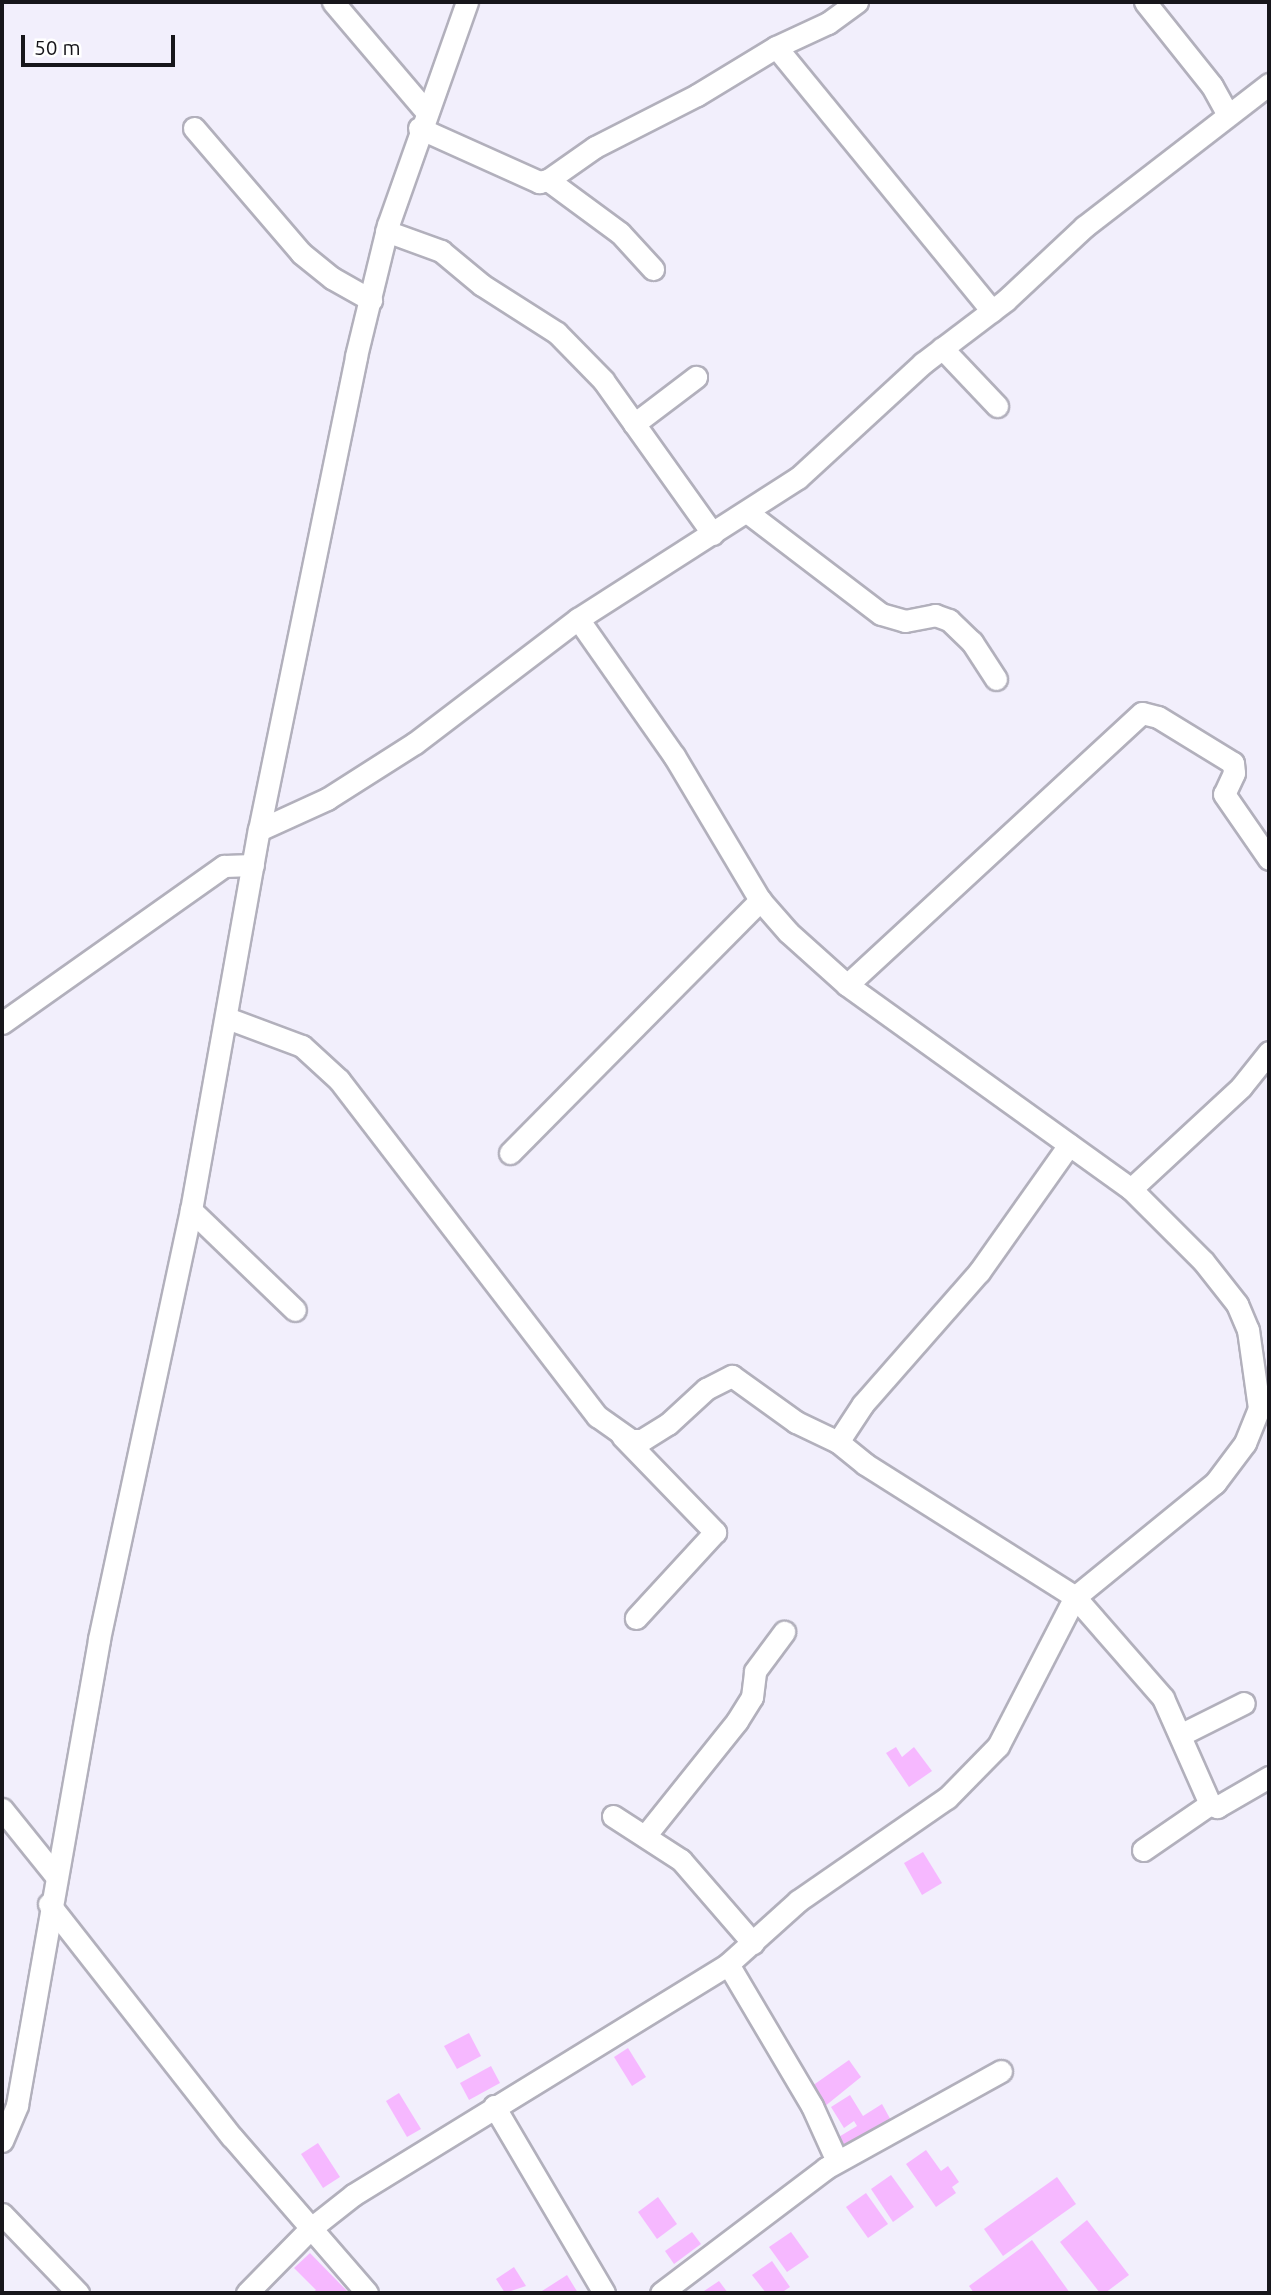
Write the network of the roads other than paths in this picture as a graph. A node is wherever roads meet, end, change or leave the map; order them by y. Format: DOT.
graph roads {
  1 [pos="333,2"];
  2 [pos="467,2"];
  3 [pos="857,2"];
  4 [pos="1145,2"];
  5 [pos="776,47"];
  6 [pos="1269,84"];
  7 [pos="1227,113"];
  8 [pos="422,119"];
  9 [pos="194,128"];
  10 [pos="548,180"];
  11 [pos="386,231"];
  12 [pos="653,269"];
  13 [pos="371,300"];
  14 [pos="992,311"];
  15 [pos="942,348"];
  16 [pos="696,377"];
  17 [pos="997,406"];
  18 [pos="634,424"];
  19 [pos="747,512"];
  20 [pos="713,534"];
  21 [pos="578,620"];
  22 [pos="996,679"];
  23 [pos="259,830"];
  24 [pos="1269,859"];
  25 [pos="253,865"];
  26 [pos="760,900"];
  27 [pos="847,985"];
  28 [pos="227,1018"];
  29 [pos="2,1023"];
  30 [pos="1268,1058"];
  31 [pos="1069,1144"];
  32 [pos="510,1153"];
  33 [pos="1131,1189"];
  34 [pos="191,1210"];
  35 [pos="295,1310"];
  36 [pos="1261,1429"];
  37 [pos="622,1436"];
  38 [pos="838,1442"];
  39 [pos="1075,1597"];
  40 [pos="636,1618"];
  41 [pos="784,1632"];
  42 [pos="1244,1703"];
  43 [pos="1182,1734"];
  44 [pos="1265,1787"];
  45 [pos="1210,1804"];
  46 [pos="2,1809"];
  47 [pos="613,1816"];
  48 [pos="645,1836"];
  49 [pos="1143,1850"];
  50 [pos="55,1875"];
  51 [pos="49,1904"];
  52 [pos="753,1943"];
  53 [pos="729,1964"];
  54 [pos="1001,2071"];
  55 [pos="494,2106"];
  56 [pos="2,2141"];
  57 [pos="837,2161"];
  58 [pos="2,2214"];
  59 [pos="310,2229"];
  60 [pos="78,2293"];
  61 [pos="247,2293"];
  62 [pos="367,2293"];
  63 [pos="604,2293"];
  64 [pos="661,2293"];
  1 -- 8 [label="street"];
  2 -- 8 [label="street"];
  3 -- 5 [label="street"];
  4 -- 7 [label="street"];
  5 -- 10 [label="street"];
  5 -- 14 [label="street"];
  6 -- 7 [label="street"];
  7 -- 14 [label="street"];
  8 -- 10 [label="street"];
  8 -- 11 [label="street"];
  9 -- 13 [label="street"];
  10 -- 12 [label="street"];
  11 -- 13 [label="street"];
  11 -- 18 [label="street"];
  13 -- 23 [label="street"];
  14 -- 15 [label="street"];
  15 -- 17 [label="street"];
  15 -- 19 [label="street"];
  16 -- 18 [label="street"];
  18 -- 20 [label="street"];
  19 -- 20 [label="street"];
  19 -- 22 [label="street"];
  20 -- 21 [label="street"];
  21 -- 23 [label="street"];
  21 -- 26 [label="street"];
  23 -- 25 [label="street"];
  24 -- 27 [label="street"];
  25 -- 28 [label="street"];
  25 -- 29 [label="street"];
  26 -- 27 [label="street"];
  26 -- 32 [label="street"];
  27 -- 31 [label="street"];
  28 -- 34 [label="street"];
  28 -- 37 [label="street"];
  30 -- 33 [label="street"];
  31 -- 33 [label="street"];
  31 -- 38 [label="street"];
  33 -- 36 [label="street"];
  34 -- 35 [label="street"];
  34 -- 50 [label="street"];
  36 -- 39 [label="street"];
  37 -- 38 [label="street"];
  37 -- 40 [label="street"];
  38 -- 39 [label="street"];
  39 -- 43 [label="street"];
  39 -- 52 [label="street"];
  41 -- 48 [label="street"];
  42 -- 43 [label="street"];
  43 -- 45 [label="street"];
  44 -- 45 [label="street"];
  45 -- 49 [label="street"];
  46 -- 50 [label="street"];
  47 -- 48 [label="street"];
  48 -- 52 [label="street"];
  50 -- 51 [label="street"];
  51 -- 56 [label="street"];
  51 -- 59 [label="street"];
  52 -- 53 [label="street"];
  53 -- 55 [label="street"];
  53 -- 57 [label="street"];
  54 -- 57 [label="street"];
  55 -- 59 [label="street"];
  55 -- 63 [label="street"];
  57 -- 64 [label="street"];
  58 -- 60 [label="street"];
  59 -- 61 [label="street"];
  59 -- 62 [label="street"];
}
